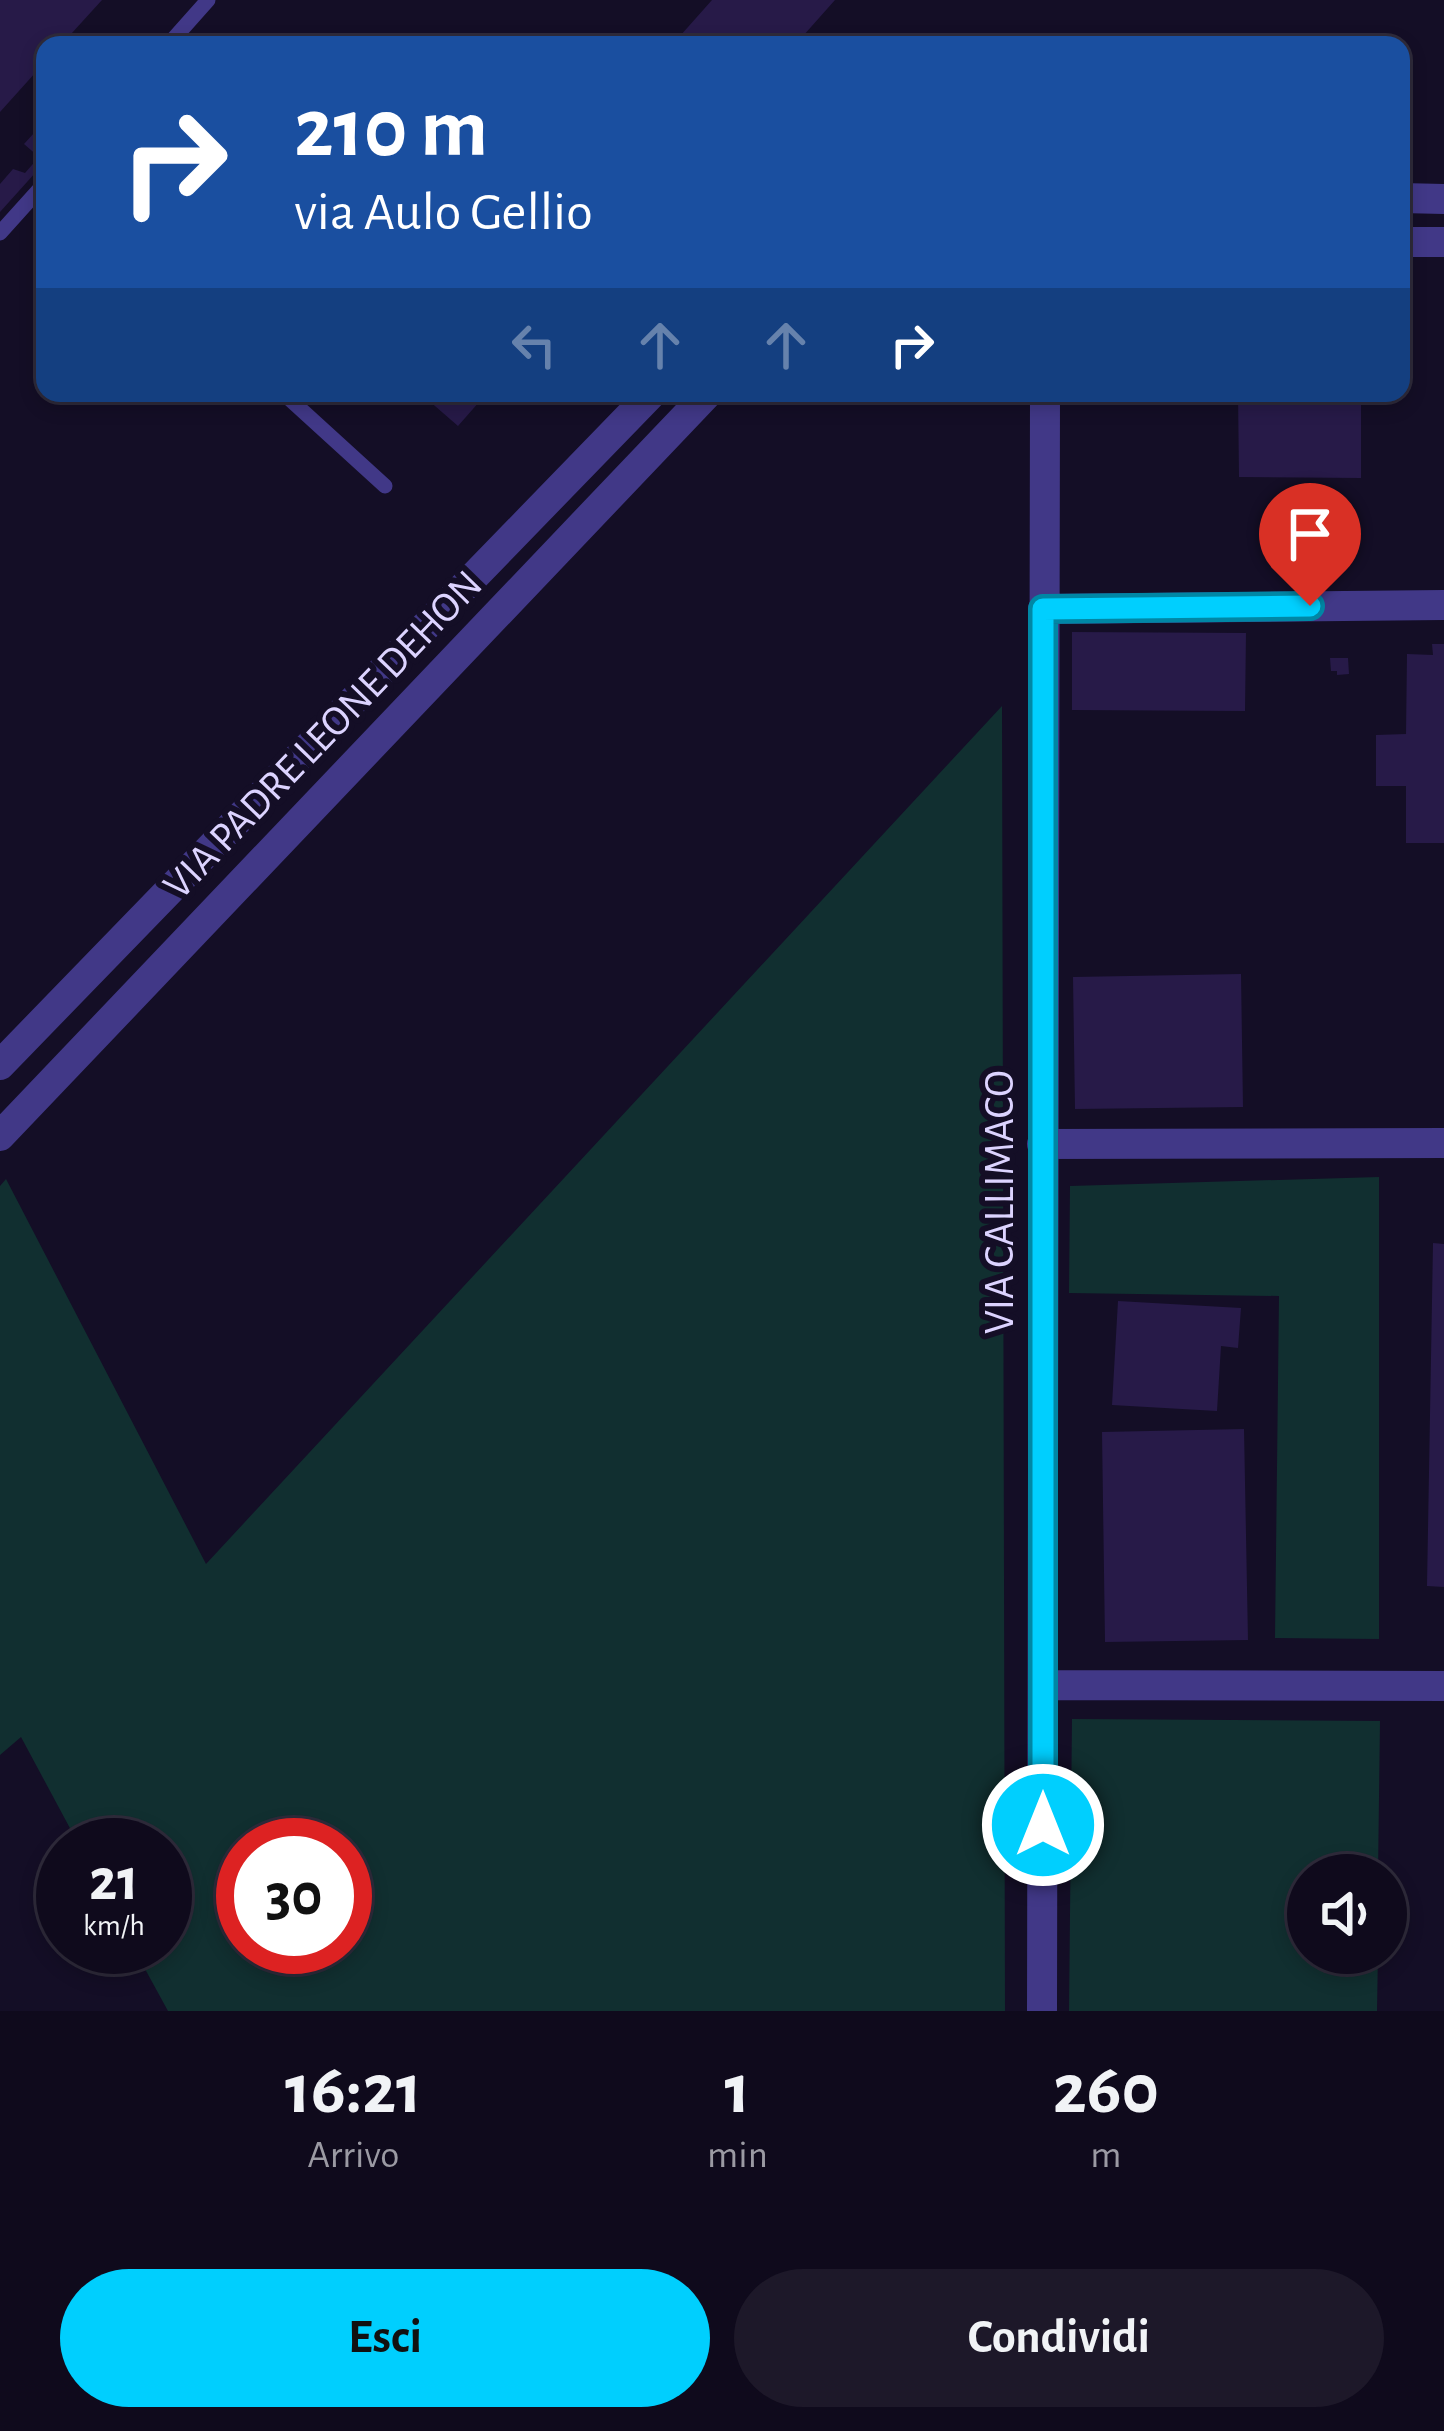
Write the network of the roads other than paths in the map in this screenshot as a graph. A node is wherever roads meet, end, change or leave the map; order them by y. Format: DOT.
graph roads {
  1 [pos="208,0"];
  2 [pos="176,36"];
  3 [pos="36,193"];
  4 [pos="1410,198"];
  5 [pos="1444,199"];
  6 [pos="0,233"];
  7 [pos="1410,242"];
  8 [pos="1444,242"];
  9 [pos="293,402"];
  10 [pos="643,402"];
  11 [pos="699,402"];
  12 [pos="1045,402"];
  13 [pos="385,485"];
  14 [pos="1444,605"];
  15 [pos="1043,609"];
  16 [pos="0,1065"];
  17 [pos="0,1136"];
  18 [pos="1444,1143"];
  19 [pos="1042,1144"];
  20 [pos="1044,1685"];
  21 [pos="1444,1685"];
  22 [pos="1042,2011"];
  1 -- 2 [label="lane"];
  3 -- 6 [label="lane"];
  4 -- 5 [label="street"];
  7 -- 8 [label="street"];
  9 -- 13 [label="lane"];
  10 -- 16 [label="street, VIA PADRE LEONE DEHON"];
  11 -- 17 [label="street, VIA PADRE LEONE DEHON"];
  12 -- 15 [label="street, VIA CALLIMACO"];
  14 -- 15 [label="street"];
  15 -- 19 [label="street, VIA CALLIMACO"];
  18 -- 19 [label="street"];
  19 -- 20 [label="street, VIA CALLIMACO"];
  20 -- 21 [label="street"];
  20 -- 22 [label="street, VIA CALLIMACO"];
}
